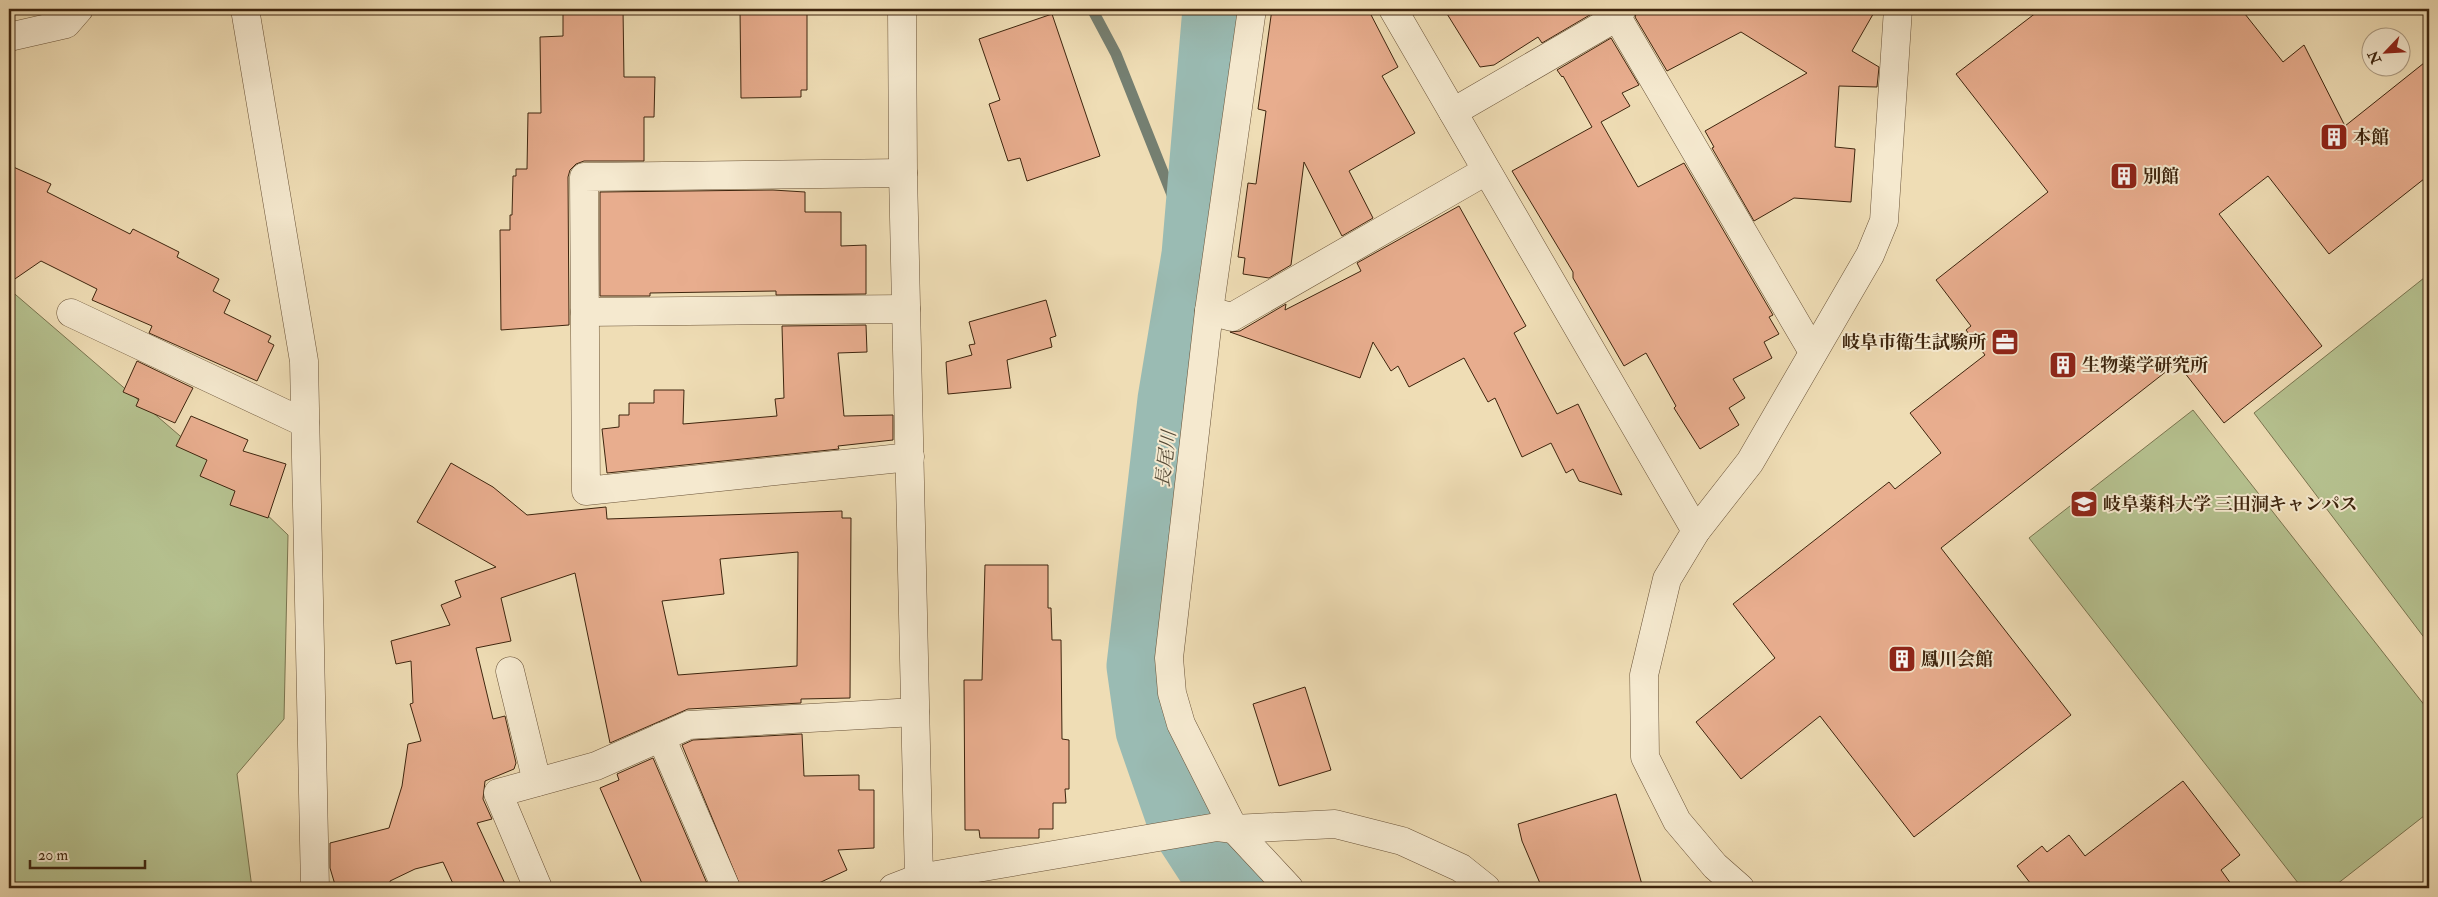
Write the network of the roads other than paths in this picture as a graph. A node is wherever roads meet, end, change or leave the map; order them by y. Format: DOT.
graph roads {
  1 [pos="79,9"];
  2 [pos="245,9"];
  3 [pos="902,9"];
  4 [pos="1252,9"];
  5 [pos="1392,9"];
  6 [pos="1898,9"];
  7 [pos="1620,13"];
  8 [pos="9,37"];
  9 [pos="1452,112"];
  10 [pos="1486,171"];
  11 [pos="903,173"];
  12 [pos="906,309"];
  13 [pos="1208,311"];
  14 [pos="585,312"];
  15 [pos="71,313"];
  16 [pos="1814,352"];
  17 [pos="305,423"];
  18 [pos="910,457"];
  19 [pos="1696,531"];
  20 [pos="510,671"];
  21 [pos="915,712"];
  22 [pos="661,737"];
  23 [pos="537,782"];
  24 [pos="1226,828"];
  25 [pos="920,883"];
  26 [pos="314,888"];
  27 [pos="538,888"];
  28 [pos="726,888"];
  29 [pos="893,888"];
  30 [pos="1289,888"];
  31 [pos="1486,888"];
  32 [pos="1740,888"];
  1 -- 8 [label="street"];
  2 -- 17 [label="street"];
  3 -- 11 [label="street"];
  4 -- 13 [label="street"];
  5 -- 9 [label="street"];
  6 -- 16 [label="street"];
  7 -- 9 [label="street"];
  7 -- 16 [label="street"];
  9 -- 10 [label="street"];
  10 -- 13 [label="street"];
  10 -- 19 [label="street"];
  11 -- 12 [label="street"];
  11 -- 14 [label="street"];
  12 -- 14 [label="street"];
  12 -- 18 [label="street"];
  13 -- 24 [label="street"];
  14 -- 18 [label="street"];
  15 -- 17 [label="street"];
  16 -- 19 [label="street"];
  17 -- 26 [label="street"];
  18 -- 21 [label="street"];
  19 -- 32 [label="street"];
  20 -- 23 [label="street"];
  21 -- 22 [label="street"];
  21 -- 25 [label="street"];
  22 -- 23 [label="street"];
  22 -- 28 [label="street"];
  23 -- 27 [label="street"];
  24 -- 25 [label="street"];
  24 -- 30 [label="street"];
  24 -- 31 [label="street"];
  25 -- 29 [label="street"];
}
